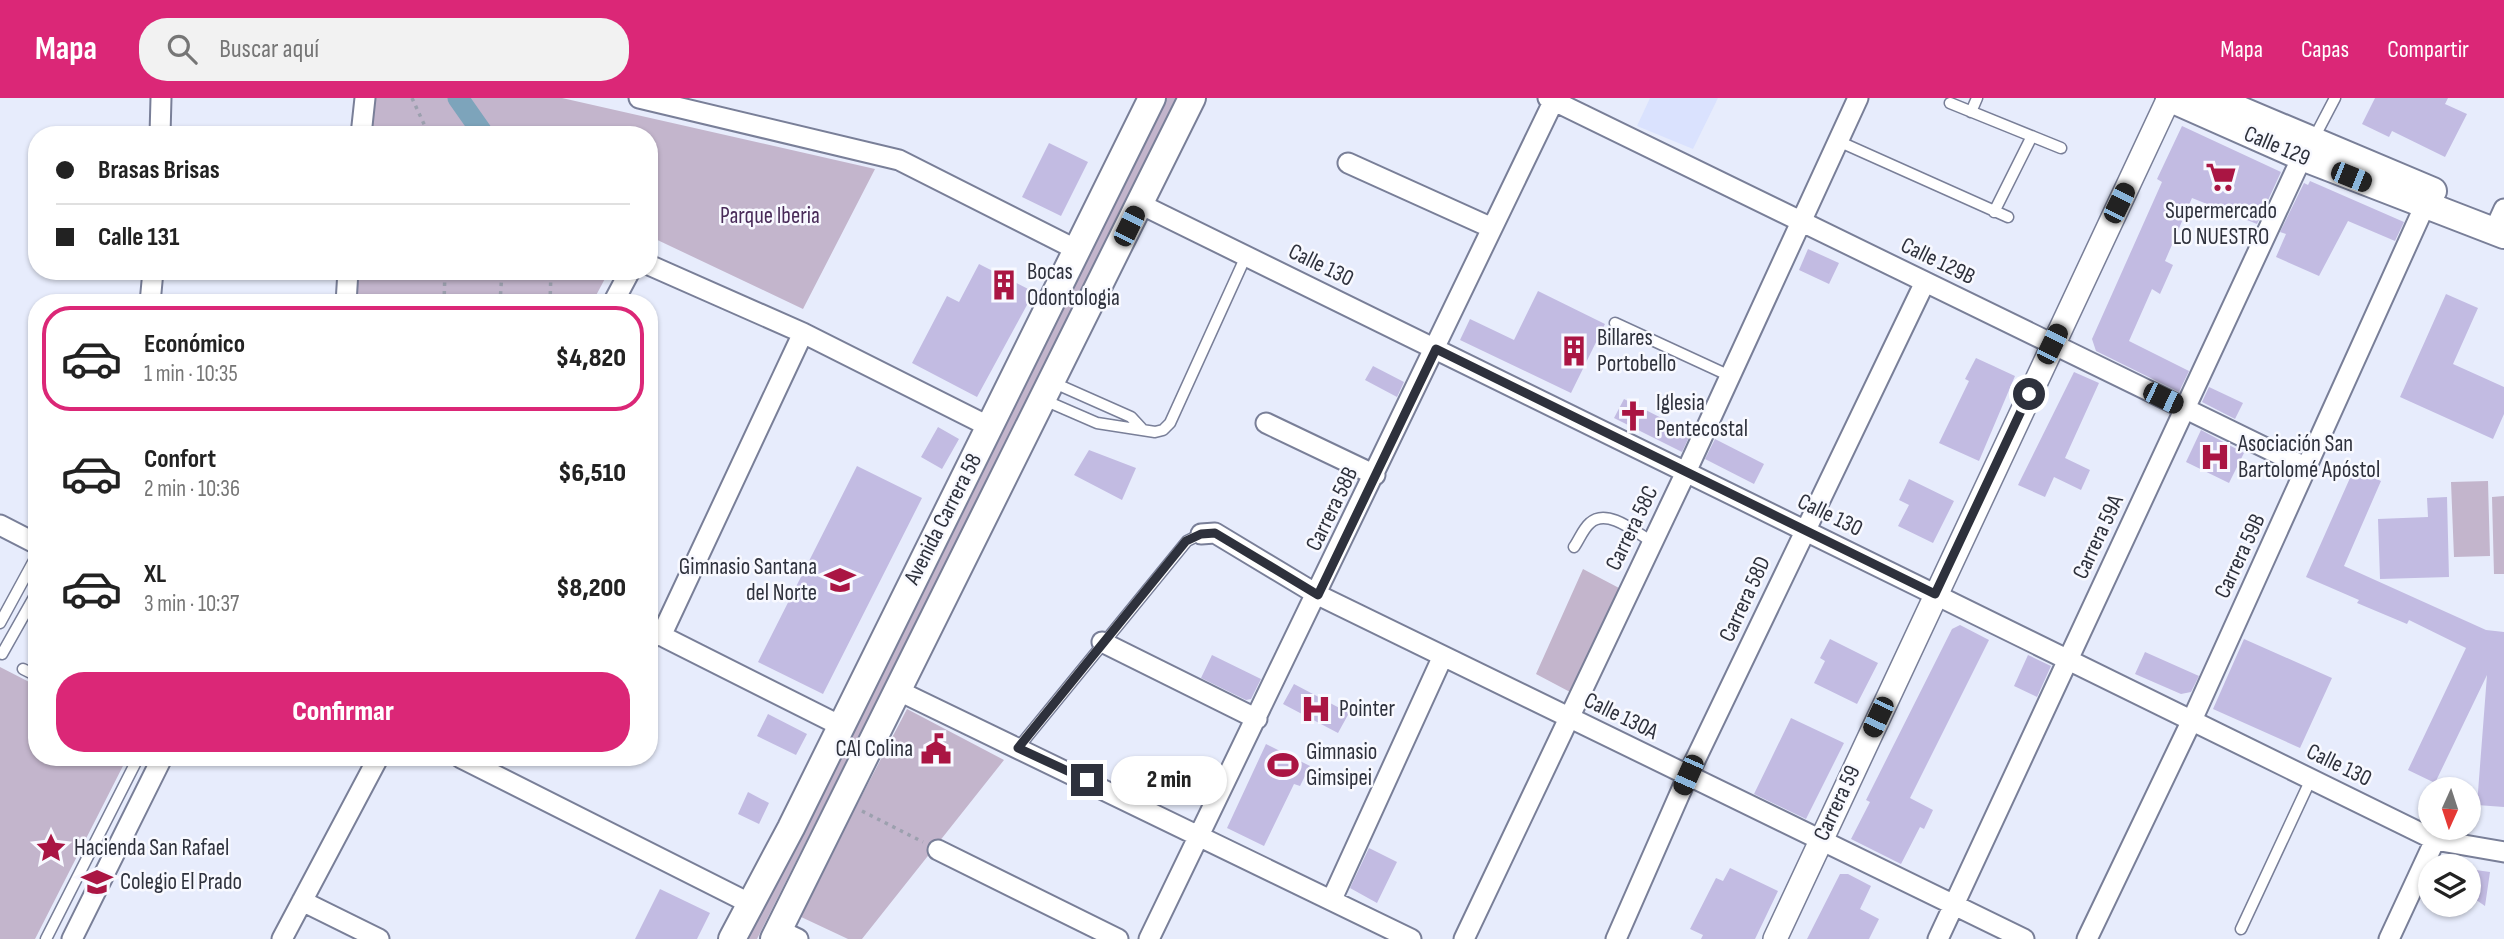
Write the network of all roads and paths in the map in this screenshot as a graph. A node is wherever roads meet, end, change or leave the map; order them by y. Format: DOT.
graph roads {
  1 [pos="161,98"];
  2 [pos="365,98"];
  3 [pos="412,98"];
  4 [pos="639,98"];
  5 [pos="1152,98"];
  6 [pos="1192,98"];
  7 [pos="1858,98"];
  8 [pos="1977,98"];
  9 [pos="2169,98"];
  10 [pos="2212,98"];
  11 [pos="2335,98"];
  12 [pos="1552,99"];
  13 [pos="1950,103"];
  14 [pos="1971,112"];
  15 [pos="160,126"];
  16 [pos="362,126"];
  17 [pos="425,126"];
  18 [pos="2032,136"];
  19 [pos="1838,141"];
  20 [pos="2061,148"];
  21 [pos="2307,149"];
  22 [pos="1348,163"];
  23 [pos="2428,198"];
  24 [pos="1140,204"];
  25 [pos="1994,212"];
  26 [pos="2008,217"];
  27 [pos="1800,221"];
  28 [pos="2501,221"];
  29 [pos="1492,228"];
  30 [pos="1077,250"];
  31 [pos="1246,256"];
  32 [pos="658,269"];
  33 [pos="1925,282"];
  34 [pos="1615,323"];
  35 [pos="803,333"];
  36 [pos="2052,344"];
  37 [pos="1436,349"];
  38 [pos="1730,376"];
  39 [pos="1048,390"];
  40 [pos="2185,409"];
  41 [pos="1266,423"];
  42 [pos="990,426"];
  43 [pos="1143,430"];
  44 [pos="2307,468"];
  45 [pos="1686,472"];
  46 [pos="1375,475"];
  47 [pos="0,525"];
  48 [pos="1805,531"];
  49 [pos="1201,534"];
  50 [pos="28,539"];
  51 [pos="1652,542"];
  52 [pos="1574,547"];
  53 [pos="28,571"];
  54 [pos="1935,594"];
  55 [pos="1318,595"];
  56 [pos="28,608"];
  57 [pos="0,622"];
  58 [pos="658,627"];
  59 [pos="658,634"];
  60 [pos="1102,642"];
  61 [pos="2,653"];
  62 [pos="1443,656"];
  63 [pos="2068,659"];
  64 [pos="23,669"];
  65 [pos="28,672"];
  66 [pos="899,691"];
  67 [pos="1567,717"];
  68 [pos="1257,719"];
  69 [pos="2192,720"];
  70 [pos="841,726"];
  71 [pos="1018,748"];
  72 [pos="134,766"];
  73 [pos="158,766"];
  74 [pos="374,766"];
  75 [pos="477,766"];
  76 [pos="1688,775"];
  77 [pos="2311,779"];
  78 [pos="844,802"];
  79 [pos="2418,832"];
  80 [pos="1201,835"];
  81 [pos="1820,840"];
  82 [pos="2435,840"];
  83 [pos="938,850"];
  84 [pos="2504,852"];
  85 [pos="1332,899"];
  86 [pos="302,901"];
  87 [pos="751,904"];
  88 [pos="1954,905"];
  89 [pos="2241,929"];
  90 [pos="784,936"];
  91 [pos="46,939"];
  92 [pos="72,939"];
  93 [pos="282,939"];
  94 [pos="379,939"];
  95 [pos="732,939"];
  96 [pos="1118,939"];
  97 [pos="1149,939"];
  98 [pos="1410,939"];
  99 [pos="1464,939"];
  100 [pos="1616,939"];
  101 [pos="1775,939"];
  102 [pos="1938,939"];
  103 [pos="2024,939"];
  104 [pos="2087,939"];
  105 [pos="2389,939"];
  1 -- 15 [label="street"];
  2 -- 16 [label="street"];
  3 -- 17 [label="path"];
  4 -- 30 [label="street"];
  5 -- 30 [label="main road, Avenida Carrera 58"];
  6 -- 24 [label="main road, Avenida Carrera 58"];
  7 -- 19 [label="street, Carrera 58C"];
  8 -- 14 [label="lane"];
  9 -- 21 [label="main road, Calle 129"];
  9 -- 36 [label="street, Carrera 59"];
  10 -- 21 [label="main road, Calle 129"];
  11 -- 21 [label="lane"];
  12 -- 27 [label="street, Calle 129B"];
  12 -- 29 [label="street, Carrera 58B"];
  13 -- 14 [label="lane"];
  14 -- 18 [label="lane"];
  18 -- 20 [label="lane"];
  18 -- 25 [label="lane"];
  19 -- 25 [label="lane"];
  19 -- 27 [label="street, Carrera 58C"];
  21 -- 23 [label="main road, Calle 129"];
  21 -- 40 [label="street, Carrera 59A"];
  22 -- 29 [label="street"];
  23 -- 28 [label="main road, Calle 129"];
  23 -- 44 [label="street, Carrera 59B"];
  24 -- 31 [label="street, Calle 130"];
  24 -- 39 [label="main road, Avenida Carrera 58"];
  25 -- 26 [label="lane"];
  27 -- 33 [label="street, Calle 129B"];
  27 -- 38 [label="street, Carrera 58C"];
  29 -- 37 [label="street, Carrera 58B"];
  30 -- 42 [label="main road, Avenida Carrera 58"];
  31 -- 37 [label="street, Calle 130"];
  31 -- 43 [label="lane"];
  32 -- 35 [label="street"];
  33 -- 36 [label="street, Calle 129B"];
  33 -- 48 [label="street, Carrera 58D"];
  34 -- 38 [label="lane"];
  35 -- 42 [label="street"];
  35 -- 58 [label="street"];
  36 -- 40 [label="street, Calle 129B"];
  36 -- 54 [label="street, Carrera 59"];
  37 -- 45 [label="street, Calle 130"];
  37 -- 46 [label="street, Carrera 58B"];
  38 -- 45 [label="street, Carrera 58C"];
  39 -- 43 [label="lane"];
  39 -- 43 [label="lane"];
  39 -- 66 [label="main road, Avenida Carrera 58"];
  40 -- 44 [label="street, Calle 129B"];
  40 -- 63 [label="street, Carrera 59A"];
  41 -- 46 [label="street"];
  42 -- 70 [label="main road, Avenida Carrera 58"];
  44 -- 69 [label="street, Carrera 59B"];
  45 -- 48 [label="street, Calle 130"];
  45 -- 51 [label="street, Carrera 58C"];
  46 -- 55 [label="street, Carrera 58B"];
  47 -- 50 [label="street"];
  48 -- 54 [label="street, Calle 130"];
  48 -- 76 [label="street, Carrera 58D"];
  49 -- 55 [label="street, Calle 130A"];
  49 -- 60 [label="lane"];
  51 -- 52 [label="lane"];
  51 -- 67 [label="street, Carrera 58C"];
  53 -- 57 [label="lane"];
  54 -- 63 [label="street, Calle 130"];
  54 -- 81 [label="street, Carrera 59"];
  55 -- 62 [label="street, Calle 130A"];
  55 -- 68 [label="street, Carrera 58B"];
  56 -- 61 [label="lane"];
  59 -- 70 [label="street"];
  60 -- 68 [label="street"];
  60 -- 71 [label="lane"];
  62 -- 67 [label="street, Calle 130A"];
  62 -- 85 [label="street"];
  63 -- 69 [label="street, Calle 130"];
  63 -- 88 [label="street, Carrera 59A"];
  64 -- 65 [label="lane"];
  66 -- 71 [label="street"];
  66 -- 78 [label="main road, Avenida Carrera 58"];
  67 -- 76 [label="street, Calle 130A"];
  67 -- 99 [label="street, Carrera 58C"];
  68 -- 80 [label="street, Carrera 58B"];
  69 -- 77 [label="street, Calle 130"];
  69 -- 104 [label="street, Carrera 59B"];
  70 -- 87 [label="main road, Avenida Carrera 58"];
  71 -- 80 [label="street"];
  72 -- 91 [label="lane"];
  73 -- 92 [label="street"];
  74 -- 86 [label="street"];
  75 -- 87 [label="street"];
  76 -- 81 [label="street, Calle 130A"];
  76 -- 100 [label="street, Carrera 58D"];
  77 -- 79 [label="street, Calle 130"];
  77 -- 89 [label="lane"];
  78 -- 83 [label="path"];
  78 -- 90 [label="main road, Avenida Carrera 58"];
  80 -- 85 [label="street"];
  80 -- 97 [label="street, Carrera 58B"];
  81 -- 88 [label="street, Calle 130A"];
  81 -- 101 [label="street, Carrera 59"];
  82 -- 84 [label="street, Calle 130"];
  82 -- 105 [label="street"];
  83 -- 96 [label="street"];
  85 -- 98 [label="street"];
  86 -- 93 [label="street"];
  86 -- 94 [label="street"];
  87 -- 95 [label="main road, Avenida Carrera 58"];
  88 -- 102 [label="street, Carrera 59A"];
  88 -- 103 [label="street, Calle 130A"];
}
